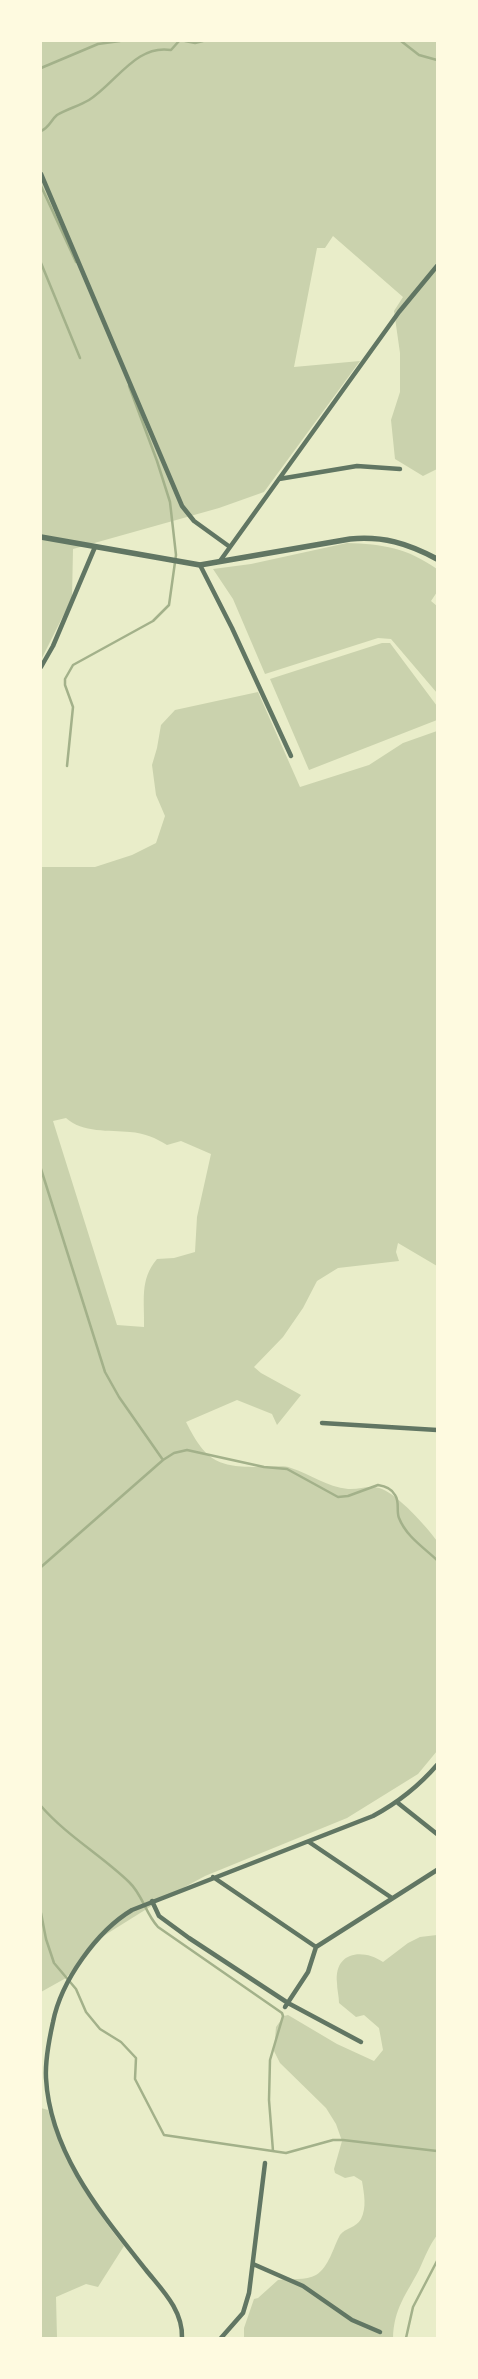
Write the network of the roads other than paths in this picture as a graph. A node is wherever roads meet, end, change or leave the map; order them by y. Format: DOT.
graph roads {
  1 [pos="41,174"];
  2 [pos="437,266"];
  3 [pos="400,469"];
  4 [pos="279,479"];
  5 [pos="41,537"];
  6 [pos="95,547"];
  7 [pos="230,547"];
  8 [pos="437,559"];
  9 [pos="220,561"];
  10 [pos="200,565"];
  11 [pos="41,667"];
  12 [pos="291,756"];
  13 [pos="322,1423"];
  14 [pos="437,1430"];
  15 [pos="437,1765"];
  16 [pos="398,1803"];
  17 [pos="437,1834"];
  18 [pos="308,1842"];
  19 [pos="437,1870"];
  20 [pos="213,1877"];
  21 [pos="392,1898"];
  22 [pos="152,1902"];
  23 [pos="316,1947"];
  24 [pos="287,2005"];
  25 [pos="361,2042"];
  26 [pos="265,2163"];
  27 [pos="253,2264"];
  28 [pos="380,2332"];
  29 [pos="182,2338"];
  30 [pos="222,2338"];
  1 -- 7 [label="street"];
  2 -- 4 [label="street"];
  3 -- 4 [label="street"];
  4 -- 7 [label="street"];
  5 -- 6 [label="street"];
  6 -- 10 [label="street"];
  6 -- 11 [label="street"];
  7 -- 9 [label="street"];
  8 -- 9 [label="street"];
  9 -- 10 [label="street"];
  10 -- 12 [label="street"];
  13 -- 14 [label="street"];
  15 -- 16 [label="street"];
  16 -- 17 [label="street"];
  16 -- 18 [label="street"];
  18 -- 20 [label="street"];
  18 -- 21 [label="street"];
  19 -- 21 [label="street"];
  20 -- 22 [label="street"];
  20 -- 23 [label="street"];
  21 -- 23 [label="street"];
  22 -- 24 [label="street"];
  22 -- 29 [label="street"];
  23 -- 24 [label="street"];
  24 -- 25 [label="street"];
  26 -- 27 [label="street"];
  27 -- 28 [label="street"];
  27 -- 30 [label="street"];
}
